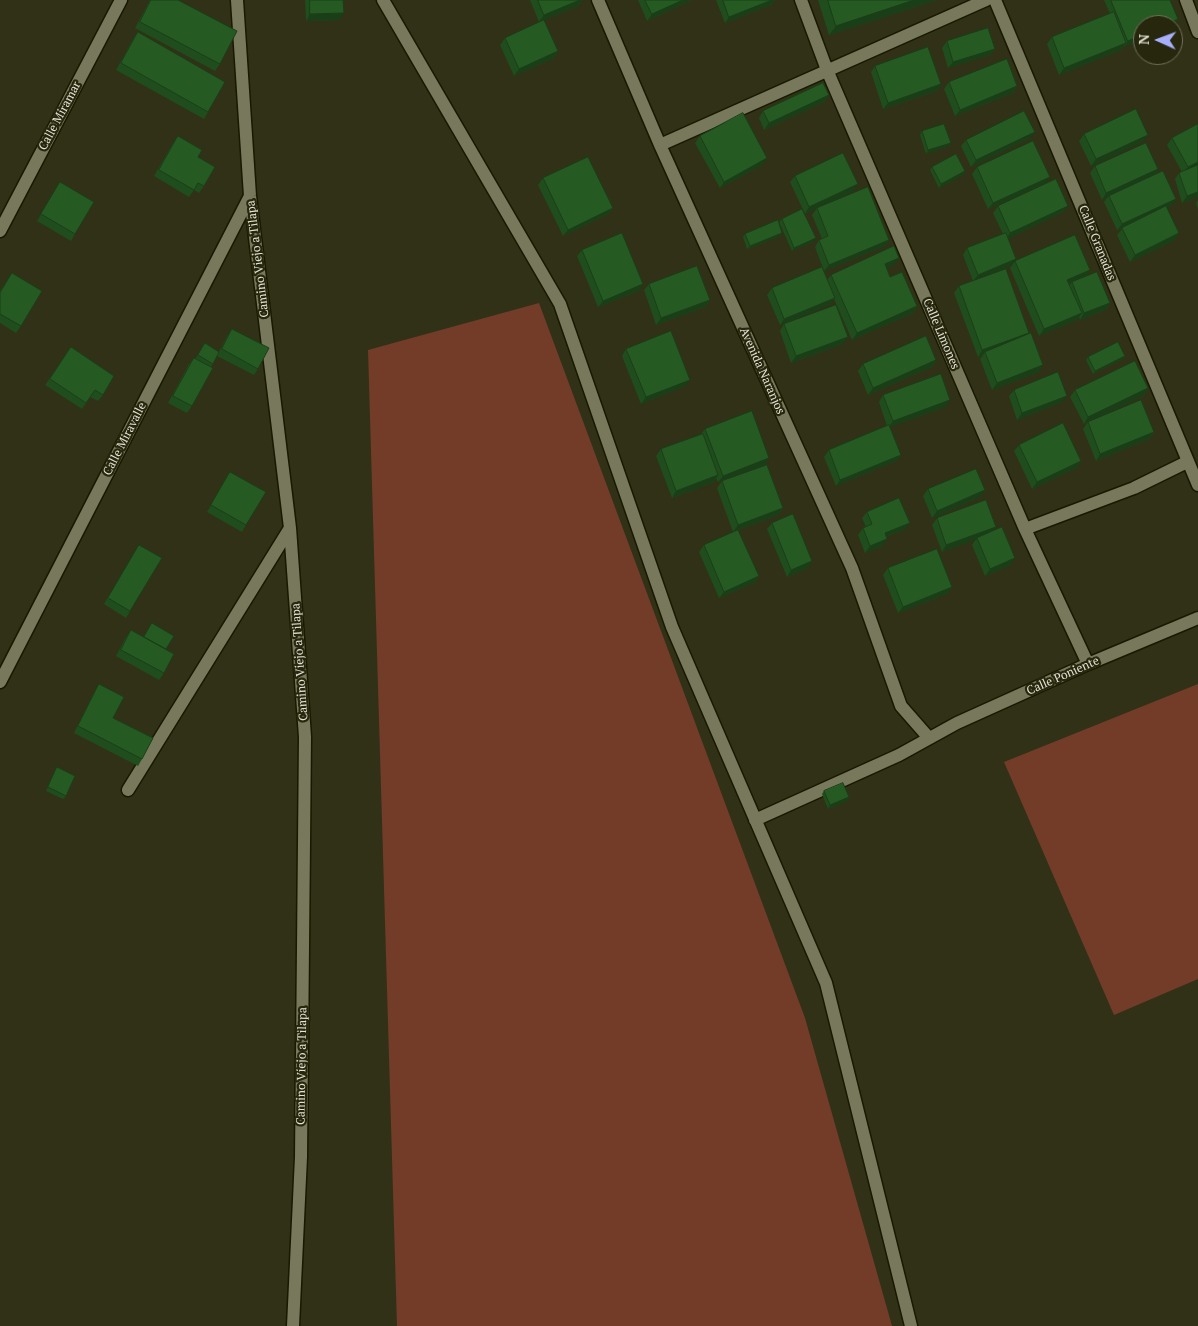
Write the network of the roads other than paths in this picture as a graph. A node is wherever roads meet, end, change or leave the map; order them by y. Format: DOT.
graph roads {
  1 [pos="121,0"];
  2 [pos="236,0"];
  3 [pos="383,0"];
  4 [pos="598,0"];
  5 [pos="801,0"];
  6 [pos="986,0"];
  7 [pos="996,0"];
  8 [pos="1186,0"];
  9 [pos="1198,32"];
  10 [pos="827,70"];
  11 [pos="660,145"];
  12 [pos="250,196"];
  13 [pos="0,231"];
  14 [pos="1187,462"];
  15 [pos="1198,485"];
  16 [pos="290,528"];
  17 [pos="1025,529"];
  18 [pos="1198,618"];
  19 [pos="1088,664"];
  20 [pos="0,682"];
  21 [pos="929,738"];
  22 [pos="128,790"];
  23 [pos="756,820"];
  24 [pos="294,1326"];
  25 [pos="911,1326"];
  1 -- 13 [label="street, Calle Miramar"];
  2 -- 12 [label="street, Camino Viejo a Tilapa"];
  3 -- 23 [label="street"];
  4 -- 11 [label="street, Avenida Naranjos"];
  5 -- 10 [label="street, Calle Limones"];
  6 -- 10 [label="street"];
  7 -- 14 [label="street, Calle Granadas"];
  8 -- 9 [label="street"];
  10 -- 11 [label="street"];
  10 -- 17 [label="street, Calle Limones"];
  11 -- 21 [label="street, Avenida Naranjos"];
  12 -- 16 [label="street, Camino Viejo a Tilapa"];
  12 -- 20 [label="street, Calle Miravalle"];
  14 -- 15 [label="street, Calle Granadas"];
  14 -- 17 [label="street"];
  16 -- 22 [label="street"];
  16 -- 24 [label="street, Camino Viejo a Tilapa"];
  17 -- 19 [label="street, Calle Limones"];
  18 -- 19 [label="street, Calle Poniente"];
  19 -- 21 [label="street, Calle Poniente"];
  21 -- 23 [label="street, Calle Poniente"];
  23 -- 25 [label="street"];
}
